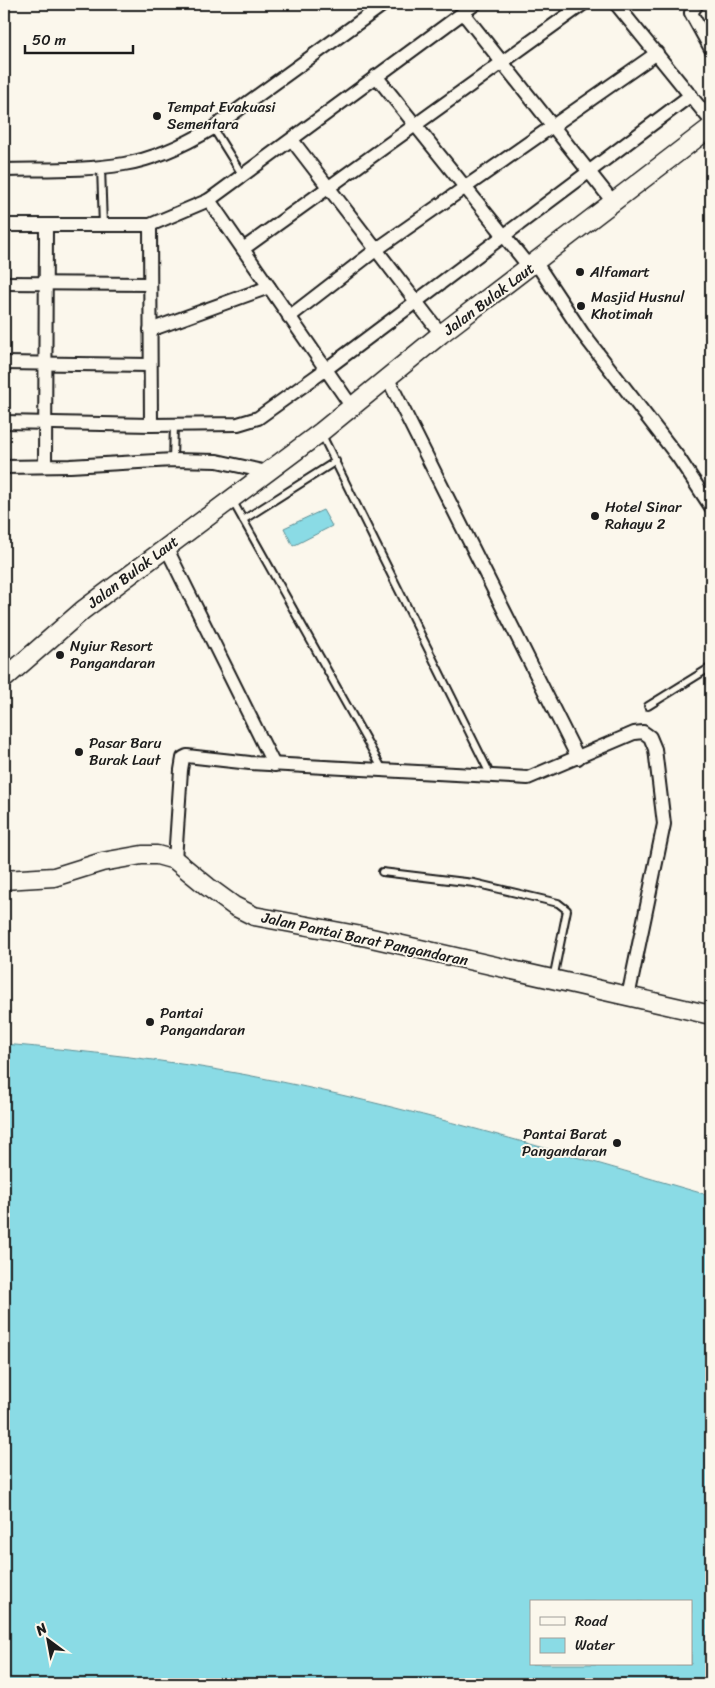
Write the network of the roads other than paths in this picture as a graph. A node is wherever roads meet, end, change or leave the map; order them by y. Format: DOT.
graph roads {
  1 [pos="384,4"];
  2 [pos="475,4"];
  3 [pos="583,4"];
  4 [pos="616,4"];
  5 [pos="696,4"];
  6 [pos="463,13"];
  7 [pos="711,49"];
  8 [pos="657,53"];
  9 [pos="503,61"];
  10 [pos="376,76"];
  11 [pos="691,95"];
  12 [pos="711,121"];
  13 [pos="414,124"];
  14 [pos="552,126"];
  15 [pos="711,127"];
  16 [pos="213,128"];
  17 [pos="292,140"];
  18 [pos="101,167"];
  19 [pos="4,170"];
  20 [pos="589,171"];
  21 [pos="243,176"];
  22 [pos="328,186"];
  23 [pos="466,187"];
  24 [pos="209,200"];
  25 [pos="613,202"];
  26 [pos="4,225"];
  27 [pos="150,225"];
  28 [pos="46,226"];
  29 [pos="103,226"];
  30 [pos="504,236"];
  31 [pos="243,249"];
  32 [pos="376,249"];
  33 [pos="533,265"];
  34 [pos="4,283"];
  35 [pos="46,284"];
  36 [pos="150,284"];
  37 [pos="269,287"];
  38 [pos="416,302"];
  39 [pos="289,317"];
  40 [pos="150,330"];
  41 [pos="441,334"];
  42 [pos="4,363"];
  43 [pos="44,364"];
  44 [pos="150,365"];
  45 [pos="325,370"];
  46 [pos="387,377"];
  47 [pos="352,407"];
  48 [pos="4,422"];
  49 [pos="47,422"];
  50 [pos="151,425"];
  51 [pos="174,425"];
  52 [pos="321,432"];
  53 [pos="173,460"];
  54 [pos="336,461"];
  55 [pos="46,466"];
  56 [pos="4,467"];
  57 [pos="267,472"];
  58 [pos="231,499"];
  59 [pos="711,507"];
  60 [pos="242,520"];
  61 [pos="166,548"];
  62 [pos="711,667"];
  63 [pos="4,679"];
  64 [pos="648,706"];
  65 [pos="578,758"];
  66 [pos="274,765"];
  67 [pos="384,772"];
  68 [pos="492,777"];
  69 [pos="175,860"];
  70 [pos="382,872"];
  71 [pos="4,880"];
  72 [pos="553,980"];
  73 [pos="628,998"];
  74 [pos="711,1015"];
  1 -- 16 [label="street"];
  2 -- 6 [label="street"];
  3 -- 9 [label="street"];
  4 -- 8 [label="street"];
  5 -- 7 [label="street"];
  6 -- 9 [label="street"];
  6 -- 10 [label="street"];
  8 -- 11 [label="street"];
  8 -- 14 [label="street"];
  9 -- 13 [label="street"];
  9 -- 14 [label="street"];
  10 -- 13 [label="street"];
  10 -- 17 [label="street"];
  11 -- 12 [label="street"];
  11 -- 20 [label="street"];
  13 -- 22 [label="street"];
  13 -- 23 [label="street"];
  14 -- 20 [label="street"];
  14 -- 23 [label="street"];
  15 -- 25 [label="street, Jalan Bulak Laut"];
  16 -- 18 [label="street"];
  16 -- 21 [label="lane"];
  17 -- 21 [label="street"];
  17 -- 22 [label="street"];
  18 -- 19 [label="street"];
  18 -- 29 [label="lane"];
  20 -- 25 [label="street"];
  20 -- 30 [label="street"];
  21 -- 24 [label="street"];
  22 -- 31 [label="street"];
  22 -- 32 [label="street"];
  23 -- 30 [label="street"];
  23 -- 32 [label="street"];
  24 -- 27 [label="street"];
  24 -- 31 [label="street"];
  25 -- 33 [label="street, Jalan Bulak Laut"];
  26 -- 28 [label="street"];
  27 -- 29 [label="street"];
  27 -- 36 [label="street"];
  28 -- 29 [label="street"];
  28 -- 35 [label="street"];
  30 -- 33 [label="street"];
  30 -- 38 [label="street"];
  31 -- 37 [label="street"];
  32 -- 38 [label="street"];
  32 -- 39 [label="street"];
  33 -- 41 [label="street, Jalan Bulak Laut"];
  33 -- 59 [label="street"];
  34 -- 35 [label="street"];
  35 -- 36 [label="street"];
  35 -- 43 [label="street"];
  36 -- 40 [label="street"];
  37 -- 39 [label="street"];
  37 -- 40 [label="street"];
  38 -- 41 [label="street"];
  38 -- 45 [label="street"];
  39 -- 45 [label="street"];
  40 -- 44 [label="street"];
  41 -- 46 [label="street, Jalan Bulak Laut"];
  42 -- 43 [label="street"];
  43 -- 44 [label="street"];
  43 -- 49 [label="street"];
  44 -- 50 [label="street"];
  45 -- 47 [label="street"];
  45 -- 51 [label="street"];
  46 -- 47 [label="street, Jalan Bulak Laut"];
  46 -- 65 [label="street"];
  47 -- 52 [label="street, Jalan Bulak Laut"];
  48 -- 49 [label="street"];
  49 -- 50 [label="street"];
  49 -- 55 [label="street"];
  50 -- 51 [label="street"];
  51 -- 53 [label="lane"];
  52 -- 54 [label="lane"];
  52 -- 57 [label="street, Jalan Bulak Laut"];
  53 -- 55 [label="street"];
  53 -- 57 [label="street"];
  54 -- 60 [label="lane"];
  54 -- 68 [label="lane"];
  55 -- 56 [label="street"];
  57 -- 58 [label="street, Jalan Bulak Laut"];
  58 -- 60 [label="lane"];
  58 -- 61 [label="street, Jalan Bulak Laut"];
  60 -- 67 [label="lane"];
  61 -- 63 [label="street, Jalan Bulak Laut"];
  61 -- 66 [label="street"];
  62 -- 64 [label="lane"];
  65 -- 68 [label="street"];
  65 -- 73 [label="street"];
  66 -- 67 [label="street"];
  66 -- 69 [label="street"];
  67 -- 68 [label="street"];
  69 -- 71 [label="street, Jalan Pantai Barat Pangandaran"];
  69 -- 72 [label="street, Jalan Pantai Barat Pangandaran"];
  70 -- 72 [label="lane"];
  72 -- 73 [label="street, Jalan Pantai Barat Pangandaran"];
  73 -- 74 [label="street, Jalan Pantai Barat Pangandaran"];
}
